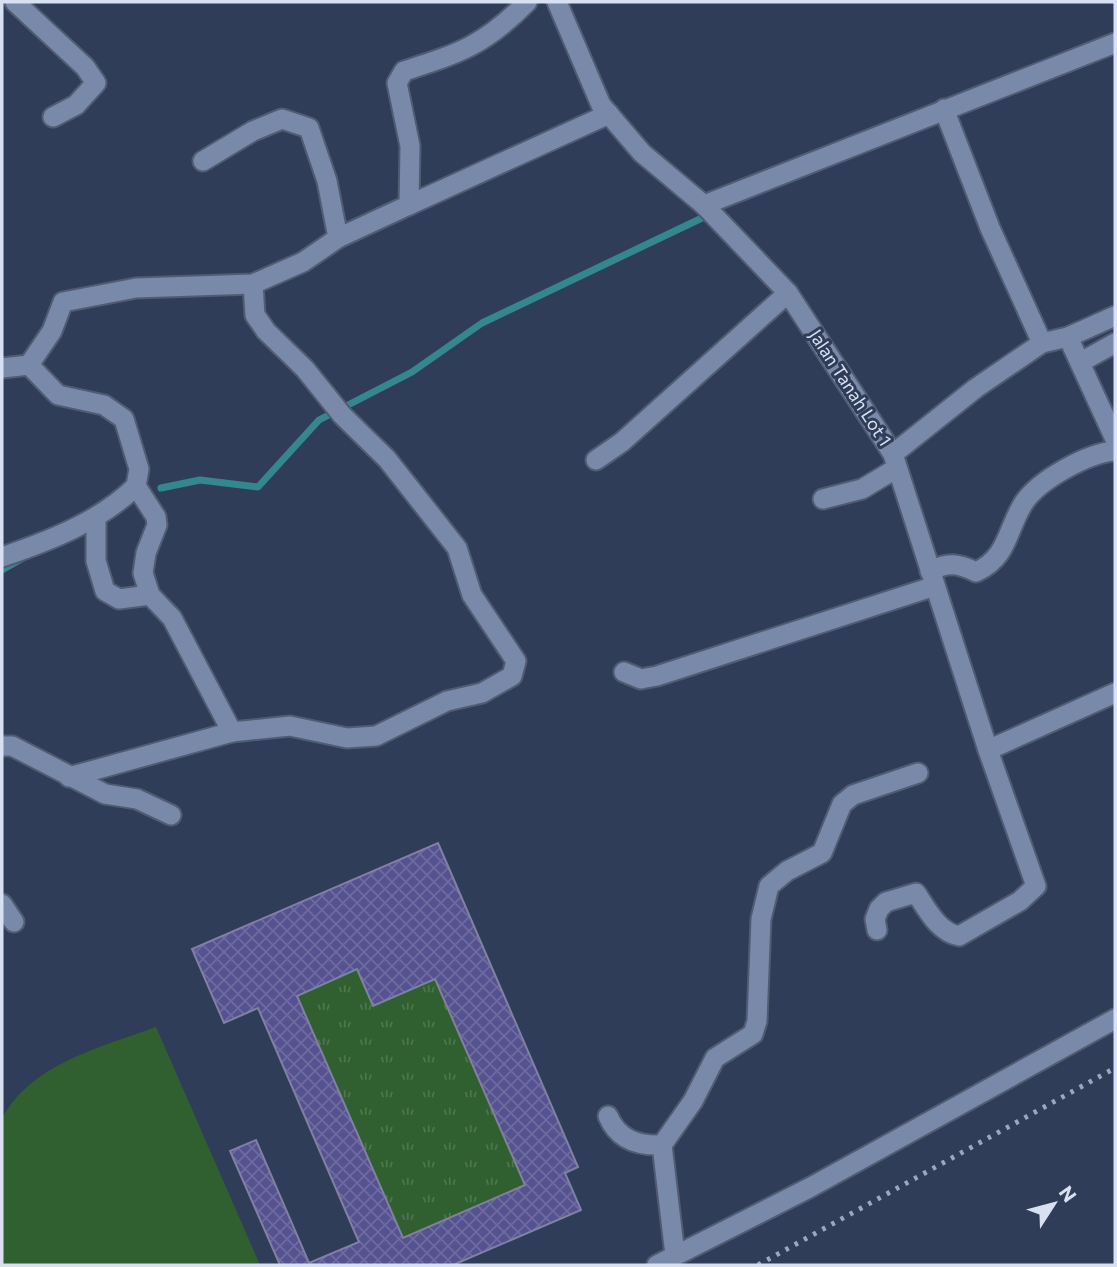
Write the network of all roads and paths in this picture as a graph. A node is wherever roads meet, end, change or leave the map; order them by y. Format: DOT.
graph roads {
  1 [pos="15,2"];
  2 [pos="527,2"];
  3 [pos="557,2"];
  4 [pos="1115,43"];
  5 [pos="944,109"];
  6 [pos="610,114"];
  7 [pos="53,117"];
  8 [pos="203,161"];
  9 [pos="409,205"];
  10 [pos="704,205"];
  11 [pos="338,239"];
  12 [pos="253,284"];
  13 [pos="788,293"];
  14 [pos="1115,316"];
  15 [pos="1068,337"];
  16 [pos="1042,343"];
  17 [pos="1115,343"];
  18 [pos="1080,362"];
  19 [pos="29,365"];
  20 [pos="2,368"];
  21 [pos="1115,439"];
  22 [pos="1115,451"];
  23 [pos="596,460"];
  24 [pos="895,461"];
  25 [pos="136,486"];
  26 [pos="823,499"];
  27 [pos="96,518"];
  28 [pos="2,556"];
  29 [pos="933,578"];
  30 [pos="150,595"];
  31 [pos="624,672"];
  32 [pos="1115,693"];
  33 [pos="232,732"];
  34 [pos="2,746"];
  35 [pos="988,750"];
  36 [pos="918,773"];
  37 [pos="69,777"];
  38 [pos="171,815"];
  39 [pos="2,904"];
  40 [pos="14,922"];
  41 [pos="877,930"];
  42 [pos="1115,1019"];
  43 [pos="608,1116"];
  44 [pos="662,1145"];
  45 [pos="675,1255"];
  46 [pos="657,1265"];
  1 -- 7 [label="street"];
  2 -- 9 [label="street"];
  3 -- 6 [label="street, Jalan Tanah Lot 1"];
  4 -- 5 [label="street"];
  5 -- 10 [label="street"];
  5 -- 16 [label="street"];
  6 -- 9 [label="street"];
  6 -- 10 [label="street, Jalan Tanah Lot 1"];
  8 -- 11 [label="street"];
  9 -- 11 [label="street"];
  10 -- 13 [label="street, Jalan Tanah Lot 1"];
  11 -- 12 [label="street"];
  12 -- 19 [label="street"];
  12 -- 33 [label="street"];
  13 -- 23 [label="street"];
  13 -- 24 [label="street, Jalan Tanah Lot 1"];
  14 -- 15 [label="street"];
  15 -- 16 [label="street"];
  15 -- 18 [label="street"];
  16 -- 24 [label="street"];
  17 -- 18 [label="street"];
  18 -- 21 [label="street"];
  19 -- 20 [label="street"];
  19 -- 25 [label="street"];
  22 -- 29 [label="street"];
  24 -- 26 [label="street"];
  24 -- 29 [label="street, Jalan Tanah Lot 1"];
  25 -- 27 [label="street"];
  25 -- 30 [label="street"];
  27 -- 28 [label="street"];
  27 -- 30 [label="street"];
  29 -- 31 [label="street"];
  29 -- 35 [label="street, Jalan Tanah Lot 1"];
  30 -- 33 [label="street"];
  32 -- 35 [label="street"];
  33 -- 37 [label="street"];
  34 -- 37 [label="street"];
  35 -- 41 [label="street, Jalan Tanah Lot 1"];
  36 -- 44 [label="street"];
  37 -- 38 [label="street"];
  39 -- 40 [label="street"];
  42 -- 45 [label="street"];
  43 -- 44 [label="street"];
  44 -- 45 [label="street"];
  45 -- 46 [label="street"];
}
